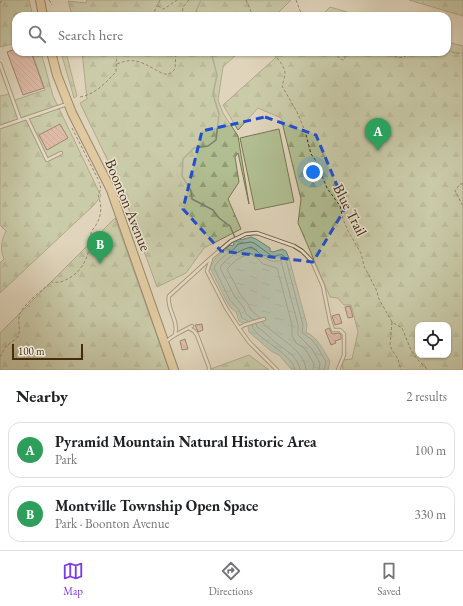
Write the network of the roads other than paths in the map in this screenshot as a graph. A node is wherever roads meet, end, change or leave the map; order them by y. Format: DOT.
graph roads {
  1 [pos="40,0"];
  2 [pos="42,12"];
  3 [pos="52,56"];
  4 [pos="0,64"];
  5 [pos="68,104"];
  6 [pos="27,118"];
  7 [pos="20,120"];
  8 [pos="0,128"];
  9 [pos="61,153"];
  10 [pos="212,256"];
  11 [pos="263,319"];
  12 [pos="239,328"];
  13 [pos="174,335"];
  14 [pos="165,343"];
  15 [pos="174,370"];
  16 [pos="208,370"];
  17 [pos="277,370"];
  18 [pos="338,370"];
  1 -- 2 [label="main road"];
  3 -- 5 [label="main road, Boonton Avenue"];
  4 -- 7 [label="lane"];
  5 -- 6 [label="lane"];
  5 -- 14 [label="main road, Boonton Avenue"];
  6 -- 7 [label="lane"];
  6 -- 9 [label="lane"];
  7 -- 8 [label="lane"];
  10 -- 12 [label="lane"];
  10 -- 13 [label="lane"];
  10 -- 18 [label="lane"];
  11 -- 12 [label="lane"];
  12 -- 17 [label="lane"];
  13 -- 14 [label="lane"];
  13 -- 16 [label="lane"];
  14 -- 15 [label="main road, Boonton Avenue"];
}
